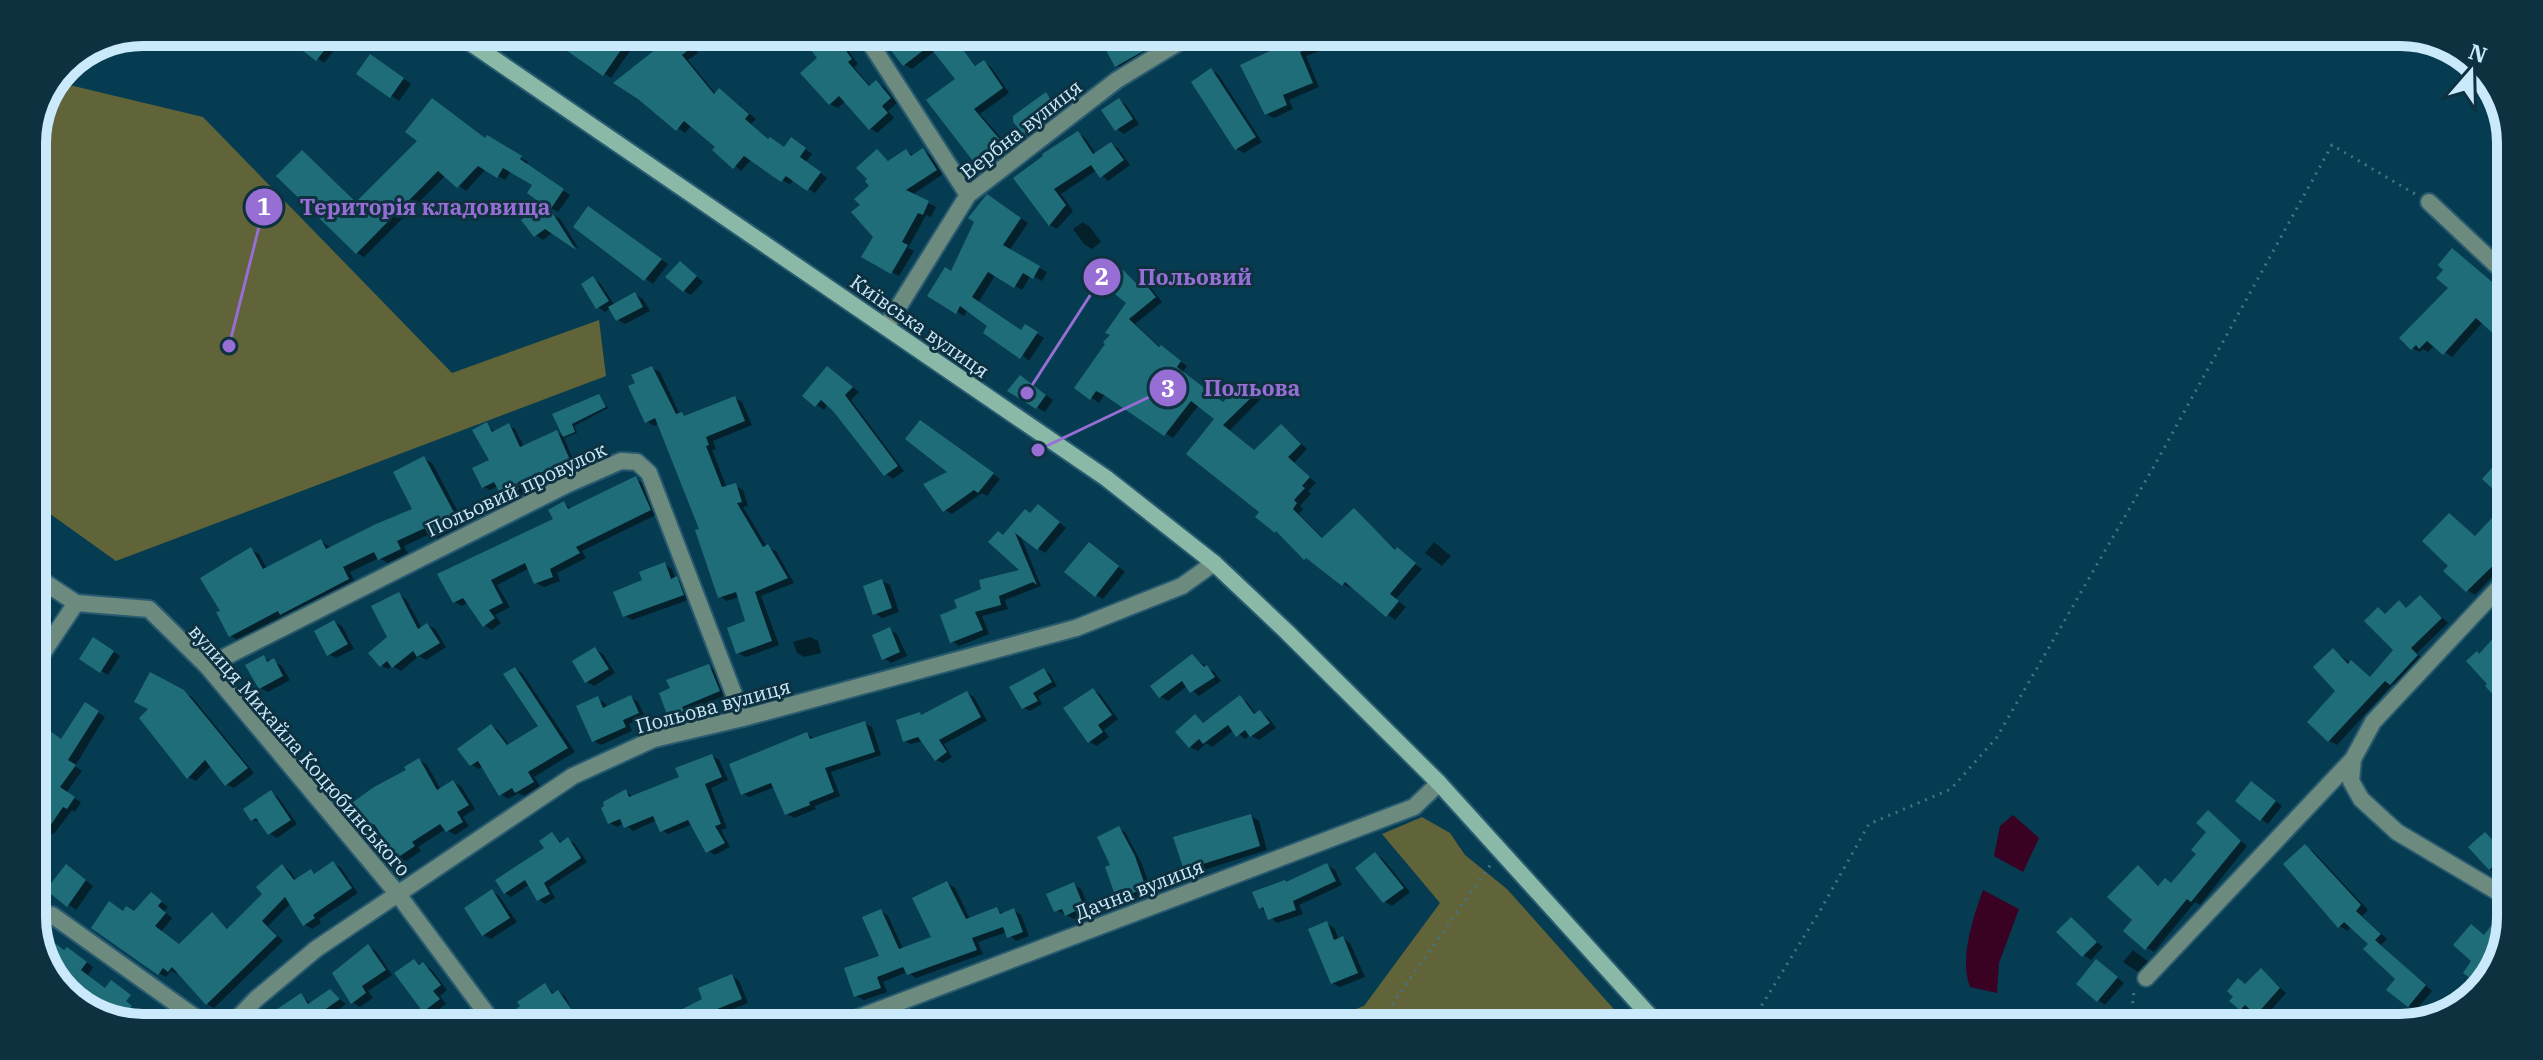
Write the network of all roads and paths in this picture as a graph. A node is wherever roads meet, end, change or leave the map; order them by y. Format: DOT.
graph roads {
  1 [pos="475,46"];
  2 [pos="872,46"];
  3 [pos="1173,46"];
  4 [pos="968,195"];
  5 [pos="2429,202"];
  6 [pos="2497,266"];
  7 [pos="886,327"];
  8 [pos="1214,563"];
  9 [pos="46,583"];
  10 [pos="2497,590"];
  11 [pos="76,603"];
  12 [pos="46,648"];
  13 [pos="207,666"];
  14 [pos="743,718"];
  15 [pos="2353,759"];
  16 [pos="1439,783"];
  17 [pos="1500,852"];
  18 [pos="2497,891"];
  19 [pos="397,893"];
  20 [pos="52,915"];
  21 [pos="2146,978"];
  22 [pos="191,1014"];
  23 [pos="242,1014"];
  24 [pos="487,1014"];
  25 [pos="868,1014"];
  26 [pos="1385,1014"];
  27 [pos="1648,1014"];
  28 [pos="1756,1014"];
  29 [pos="2131,1014"];
  1 -- 7 [label="street, Київська вулиця"];
  2 -- 4 [label="street"];
  3 -- 4 [label="street, Вербна вулиця"];
  4 -- 7 [label="street, Вербна вулиця"];
  5 -- 6 [label="street"];
  5 -- 28 [label="path"];
  7 -- 8 [label="street, Київська вулиця"];
  8 -- 14 [label="street, Польова вулиця"];
  8 -- 16 [label="street, Київська вулиця"];
  9 -- 11 [label="street, вулиця Михайла Коцюбинського"];
  10 -- 15 [label="street"];
  11 -- 12 [label="street"];
  11 -- 13 [label="street, вулиця Михайла Коцюбинського"];
  13 -- 14 [label="street, Польовий провулок"];
  13 -- 19 [label="street, вулиця Михайла Коцюбинського"];
  14 -- 19 [label="street, Польова вулиця"];
  15 -- 18 [label="street"];
  15 -- 21 [label="street"];
  16 -- 17 [label="street, Київська вулиця"];
  16 -- 25 [label="street, Дачна вулиця"];
  17 -- 26 [label="path"];
  17 -- 27 [label="street, Київська вулиця"];
  19 -- 23 [label="street, Польова вулиця"];
  19 -- 24 [label="street, вулиця Михайла Коцюбинського"];
  20 -- 22 [label="street"];
  21 -- 29 [label="path"];
}
